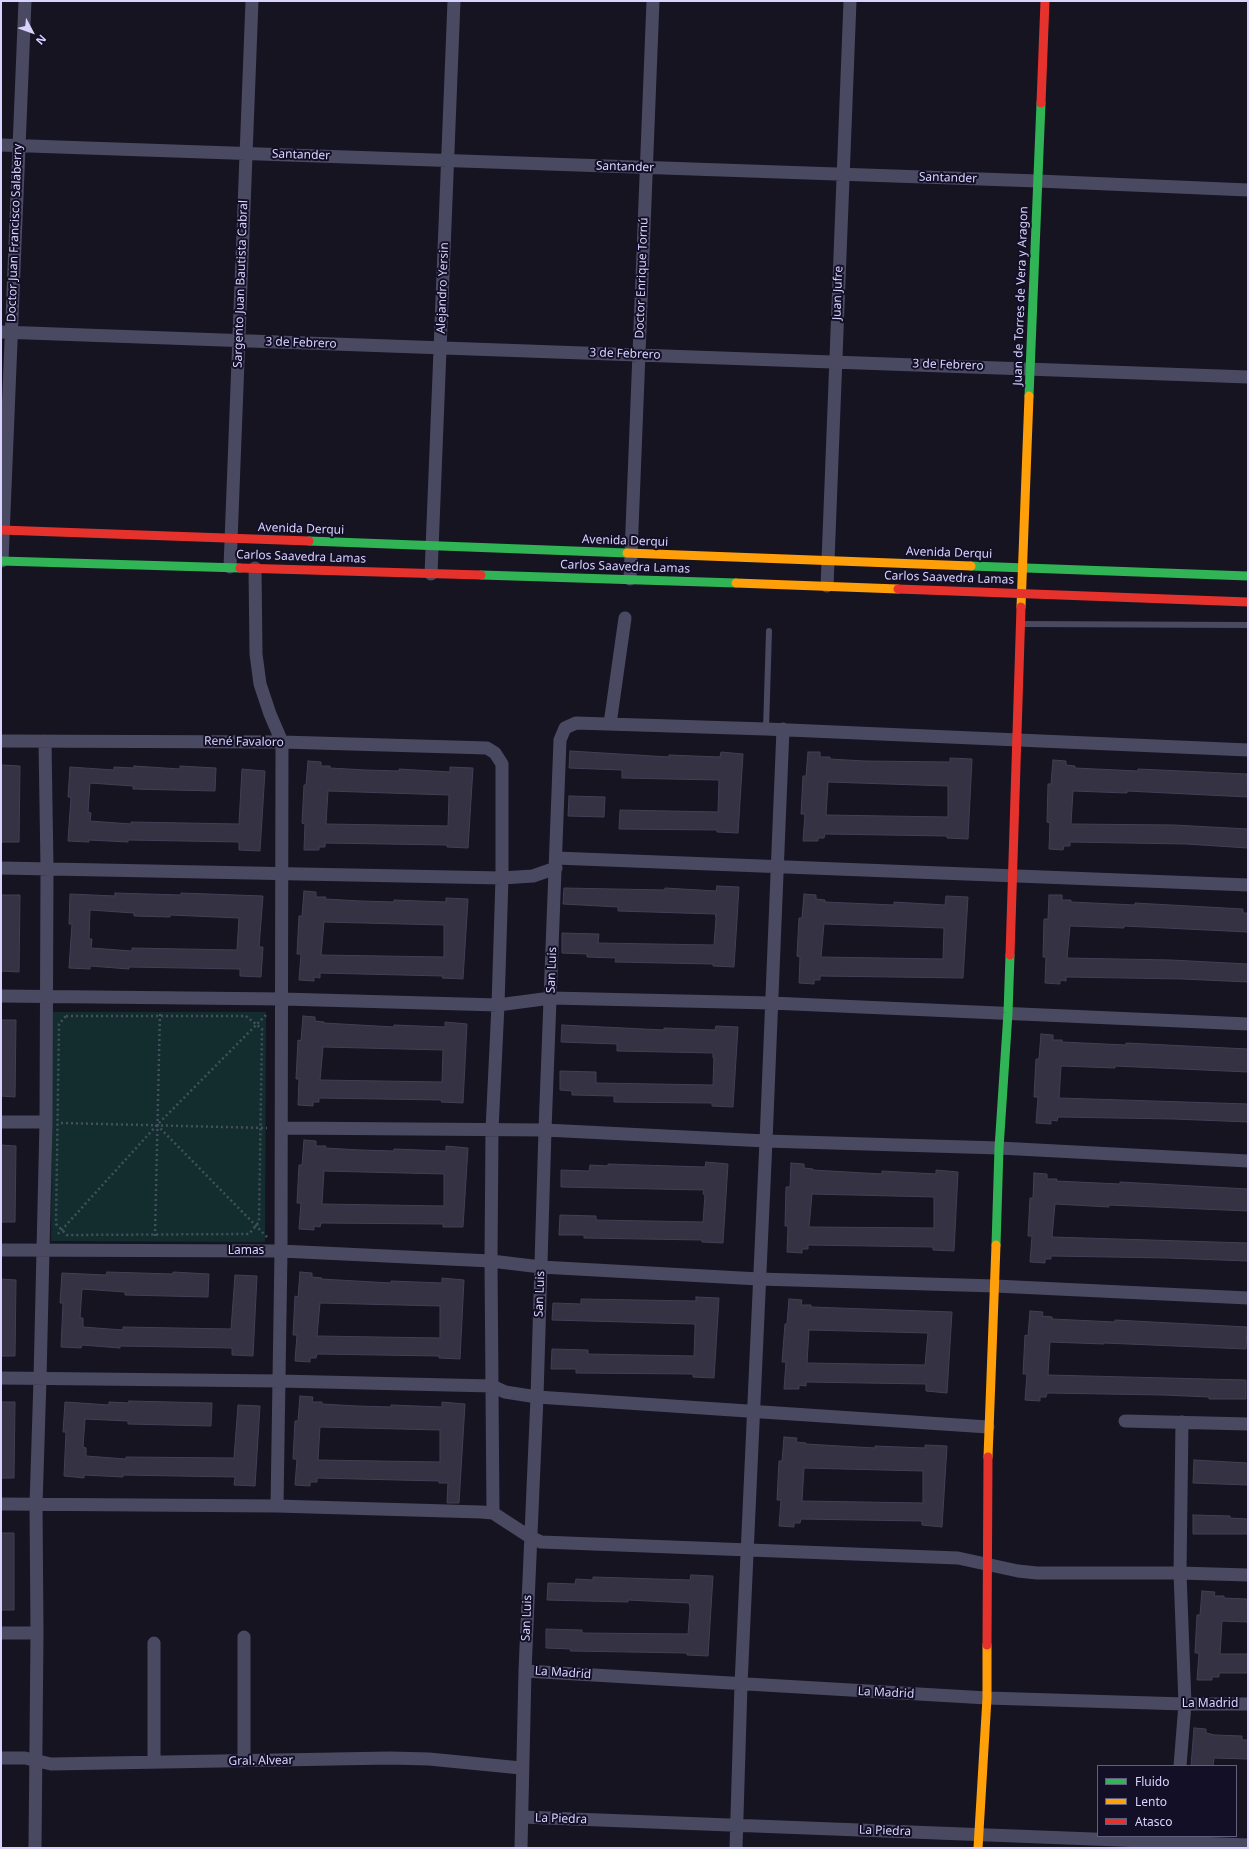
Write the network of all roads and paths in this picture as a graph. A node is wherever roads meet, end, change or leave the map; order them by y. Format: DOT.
graph roads {
  1 [pos="25,1"];
  2 [pos="252,1"];
  3 [pos="454,1"];
  4 [pos="653,1"];
  5 [pos="850,1"];
  6 [pos="1045,1"];
  7 [pos="1,145"];
  8 [pos="19,145"];
  9 [pos="246,153"];
  10 [pos="448,160"];
  11 [pos="646,167"];
  12 [pos="843,174"];
  13 [pos="1038,181"];
  14 [pos="1248,190"];
  15 [pos="6,332"];
  16 [pos="238,340"];
  17 [pos="440,348"];
  18 [pos="639,354"];
  19 [pos="836,361"];
  20 [pos="1030,368"];
  21 [pos="1248,377"];
  22 [pos="2,530"];
  23 [pos="231,539"];
  24 [pos="433,546"];
  25 [pos="631,554"];
  26 [pos="828,560"];
  27 [pos="2,561"];
  28 [pos="230,567"];
  29 [pos="254,568"];
  30 [pos="1023,568"];
  31 [pos="431,574"];
  32 [pos="1248,576"];
  33 [pos="630,579"];
  34 [pos="827,586"];
  35 [pos="1021,593"];
  36 [pos="1248,602"];
  37 [pos="625,618"];
  38 [pos="1020,624"];
  39 [pos="1248,625"];
  40 [pos="769,631"];
  41 [pos="610,724"];
  42 [pos="766,729"];
  43 [pos="782,730"];
  44 [pos="1016,740"];
  45 [pos="1,741"];
  46 [pos="45,741"];
  47 [pos="282,742"];
  48 [pos="1248,750"];
  49 [pos="556,863"];
  50 [pos="778,866"];
  51 [pos="1,868"];
  52 [pos="47,868"];
  53 [pos="283,873"];
  54 [pos="1013,876"];
  55 [pos="502,878"];
  56 [pos="1248,885"];
  57 [pos="1,996"];
  58 [pos="45,997"];
  59 [pos="160,998"];
  60 [pos="283,998"];
  61 [pos="551,998"];
  62 [pos="771,1003"];
  63 [pos="498,1005"];
  64 [pos="1008,1013"];
  65 [pos="160,1016"];
  66 [pos="1248,1024"];
  67 [pos="257,1025"];
  68 [pos="1,1122"];
  69 [pos="52,1122"];
  70 [pos="157,1125"];
  71 [pos="261,1128"];
  72 [pos="282,1128"];
  73 [pos="492,1130"];
  74 [pos="544,1130"];
  75 [pos="766,1141"];
  76 [pos="999,1148"];
  77 [pos="1248,1161"];
  78 [pos="256,1226"];
  79 [pos="62,1229"];
  80 [pos="155,1234"];
  81 [pos="1,1250"];
  82 [pos="42,1251"];
  83 [pos="154,1251"];
  84 [pos="281,1251"];
  85 [pos="491,1260"];
  86 [pos="541,1267"];
  87 [pos="759,1279"];
  88 [pos="995,1286"];
  89 [pos="1248,1298"];
  90 [pos="1,1378"];
  91 [pos="40,1379"];
  92 [pos="280,1380"];
  93 [pos="492,1386"];
  94 [pos="537,1397"];
  95 [pos="754,1412"];
  96 [pos="1125,1420"];
  97 [pos="1182,1422"];
  98 [pos="1248,1424"];
  99 [pos="988,1427"];
  100 [pos="1,1504"];
  101 [pos="36,1505"];
  102 [pos="277,1506"];
  103 [pos="493,1513"];
  104 [pos="530,1537"];
  105 [pos="747,1550"];
  106 [pos="987,1564"];
  107 [pos="1180,1573"];
  108 [pos="1248,1575"];
  109 [pos="1,1633"];
  110 [pos="37,1633"];
  111 [pos="244,1637"];
  112 [pos="154,1643"];
  113 [pos="525,1671"];
  114 [pos="740,1685"];
  115 [pos="987,1698"];
  116 [pos="1185,1704"];
  117 [pos="1248,1704"];
  118 [pos="1,1758"];
  119 [pos="37,1760"];
  120 [pos="244,1761"];
  121 [pos="154,1762"];
  122 [pos="1180,1765"];
  123 [pos="521,1768"];
  124 [pos="522,1817"];
  125 [pos="736,1826"];
  126 [pos="979,1834"];
  127 [pos="1097,1836"];
  128 [pos="1124,1837"];
  129 [pos="1173,1838"];
  130 [pos="1248,1845"];
  131 [pos="35,1848"];
  132 [pos="521,1848"];
  133 [pos="736,1848"];
  134 [pos="978,1848"];
  1 -- 8 [label="street, Doctor Juan Francisco Salaberry"];
  2 -- 9 [label="street, Sargento Juan Bautista Cabral"];
  3 -- 10 [label="street, Alejandro Yersin"];
  4 -- 11 [label="street, Doctor Enrique Tornú"];
  5 -- 12 [label="street, Juan Jufre"];
  6 -- 13 [label="main road, Juan de Torres de Vera y Aragon"];
  7 -- 8 [label="street, Santander"];
  8 -- 9 [label="street, Santander"];
  8 -- 15 [label="street, Doctor Juan Francisco Salaberry"];
  9 -- 10 [label="street, Santander"];
  9 -- 16 [label="street, Sargento Juan Bautista Cabral"];
  10 -- 11 [label="street, Santander"];
  10 -- 17 [label="street, Alejandro Yersin"];
  11 -- 12 [label="street, Santander"];
  11 -- 18 [label="street, Doctor Enrique Tornú"];
  12 -- 13 [label="street, Santander"];
  12 -- 19 [label="street, Juan Jufre"];
  13 -- 14 [label="street, Santander"];
  13 -- 20 [label="main road, Juan de Torres de Vera y Aragon"];
  15 -- 16 [label="street, 3 de Febrero"];
  15 -- 22 [label="street, Doctor Juan Francisco Salaberry"];
  16 -- 17 [label="street, 3 de Febrero"];
  16 -- 23 [label="street, Sargento Juan Bautista Cabral"];
  17 -- 18 [label="street, 3 de Febrero"];
  17 -- 24 [label="street, Alejandro Yersin"];
  18 -- 19 [label="street, 3 de Febrero"];
  18 -- 25 [label="street, Doctor Enrique Tornú"];
  19 -- 20 [label="street, 3 de Febrero"];
  19 -- 26 [label="street, Juan Jufre"];
  20 -- 21 [label="street, 3 de Febrero"];
  20 -- 30 [label="main road, Juan de Torres de Vera y Aragon"];
  22 -- 23 [label="main road, Avenida Derqui"];
  22 -- 27 [label="street, Doctor Juan Francisco Salaberry"];
  23 -- 24 [label="main road, Avenida Derqui"];
  23 -- 28 [label="street, Sargento Juan Bautista Cabral"];
  24 -- 25 [label="main road, Avenida Derqui"];
  24 -- 31 [label="street, Alejandro Yersin"];
  25 -- 26 [label="main road, Avenida Derqui"];
  25 -- 33 [label="street, Doctor Enrique Tornú"];
  26 -- 30 [label="main road, Avenida Derqui"];
  26 -- 34 [label="street, Juan Jufre"];
  27 -- 28 [label="main road, Carlos Saavedra Lamas"];
  28 -- 29 [label="main road, Carlos Saavedra Lamas"];
  29 -- 31 [label="main road, Carlos Saavedra Lamas"];
  29 -- 47 [label="street"];
  30 -- 32 [label="main road, Avenida Derqui"];
  30 -- 35 [label="main road, Juan de Torres de Vera y Aragon"];
  31 -- 33 [label="main road, Carlos Saavedra Lamas"];
  33 -- 34 [label="main road, Carlos Saavedra Lamas"];
  34 -- 35 [label="main road, Carlos Saavedra Lamas"];
  35 -- 36 [label="main road, Carlos Saavedra Lamas"];
  35 -- 38 [label="main road, Juan de Torres de Vera y Aragon"];
  37 -- 41 [label="street"];
  38 -- 39 [label="lane"];
  38 -- 44 [label="main road, Juan de Torres de Vera y Aragon"];
  40 -- 42 [label="lane"];
  41 -- 42 [label="street"];
  41 -- 49 [label="street, San Luis"];
  42 -- 43 [label="street"];
  43 -- 44 [label="street"];
  43 -- 50 [label="street"];
  44 -- 48 [label="street"];
  44 -- 54 [label="main road, Juan de Torres de Vera y Aragon"];
  45 -- 46 [label="street, René Favaloro"];
  46 -- 47 [label="street, René Favaloro"];
  46 -- 52 [label="street"];
  47 -- 53 [label="street"];
  47 -- 55 [label="street, René Favaloro"];
  49 -- 50 [label="street"];
  49 -- 55 [label="street"];
  49 -- 61 [label="street, San Luis"];
  50 -- 54 [label="street"];
  50 -- 62 [label="street"];
  51 -- 52 [label="street"];
  52 -- 53 [label="street"];
  52 -- 58 [label="street"];
  53 -- 55 [label="street"];
  53 -- 60 [label="street"];
  54 -- 56 [label="street"];
  54 -- 64 [label="main road, Juan de Torres de Vera y Aragon"];
  55 -- 63 [label="street"];
  57 -- 58 [label="street"];
  58 -- 59 [label="street"];
  58 -- 69 [label="street"];
  59 -- 60 [label="street"];
  59 -- 65 [label="path"];
  60 -- 63 [label="street"];
  60 -- 67 [label="path"];
  60 -- 72 [label="street"];
  61 -- 62 [label="street"];
  61 -- 63 [label="street"];
  61 -- 74 [label="street, San Luis"];
  62 -- 64 [label="street"];
  62 -- 75 [label="street"];
  63 -- 73 [label="street"];
  64 -- 66 [label="street"];
  64 -- 76 [label="main road, Juan de Torres de Vera y Aragon"];
  65 -- 67 [label="path"];
  65 -- 69 [label="path"];
  65 -- 70 [label="path"];
  67 -- 70 [label="path"];
  67 -- 71 [label="path"];
  68 -- 69 [label="street"];
  69 -- 70 [label="path"];
  69 -- 79 [label="path"];
  69 -- 82 [label="street"];
  70 -- 71 [label="path"];
  70 -- 78 [label="path"];
  70 -- 79 [label="path"];
  70 -- 80 [label="path"];
  71 -- 72 [label="path"];
  71 -- 78 [label="path"];
  72 -- 73 [label="street"];
  72 -- 84 [label="street"];
  73 -- 74 [label="street"];
  73 -- 85 [label="street"];
  74 -- 75 [label="street"];
  74 -- 86 [label="street, San Luis"];
  75 -- 76 [label="street"];
  75 -- 87 [label="street"];
  76 -- 77 [label="street"];
  76 -- 88 [label="main road, Juan de Torres de Vera y Aragon"];
  78 -- 80 [label="path"];
  78 -- 84 [label="path"];
  79 -- 80 [label="path"];
  79 -- 82 [label="path"];
  80 -- 83 [label="path"];
  81 -- 82 [label="street, Lamas"];
  82 -- 83 [label="street, Lamas"];
  82 -- 91 [label="street"];
  83 -- 84 [label="street, Lamas"];
  84 -- 85 [label="street, Lamas"];
  84 -- 92 [label="street"];
  85 -- 86 [label="street, Lamas"];
  85 -- 93 [label="street"];
  86 -- 87 [label="street, Lamas"];
  86 -- 94 [label="street, San Luis"];
  87 -- 88 [label="street, Lamas"];
  87 -- 95 [label="street"];
  88 -- 89 [label="street, Lamas"];
  88 -- 99 [label="main road, Juan de Torres de Vera y Aragon"];
  90 -- 91 [label="street"];
  91 -- 92 [label="street"];
  91 -- 101 [label="street"];
  92 -- 93 [label="street"];
  92 -- 102 [label="street"];
  93 -- 94 [label="street"];
  93 -- 103 [label="street"];
  94 -- 95 [label="street"];
  94 -- 104 [label="street, San Luis"];
  95 -- 99 [label="street"];
  95 -- 105 [label="street"];
  96 -- 97 [label="street"];
  97 -- 98 [label="street"];
  97 -- 107 [label="street"];
  99 -- 106 [label="main road, Juan de Torres de Vera y Aragon"];
  100 -- 101 [label="street"];
  101 -- 102 [label="street"];
  101 -- 110 [label="street"];
  102 -- 103 [label="street"];
  103 -- 104 [label="street"];
  104 -- 105 [label="street"];
  104 -- 113 [label="street, San Luis"];
  105 -- 106 [label="street"];
  105 -- 114 [label="street"];
  106 -- 107 [label="street"];
  106 -- 115 [label="main road, Juan de Torres de Vera y Aragon"];
  107 -- 108 [label="street"];
  107 -- 116 [label="street"];
  109 -- 110 [label="street"];
  110 -- 119 [label="street"];
  111 -- 120 [label="street"];
  112 -- 121 [label="street"];
  113 -- 114 [label="street, La Madrid"];
  113 -- 123 [label="street, San Luis"];
  114 -- 115 [label="street, La Madrid"];
  114 -- 125 [label="street"];
  115 -- 116 [label="street, La Madrid"];
  115 -- 126 [label="main road, Juan de Torres de Vera y Aragon"];
  116 -- 117 [label="street, La Madrid"];
  116 -- 122 [label="street"];
  118 -- 119 [label="street, Gral. Alvear"];
  119 -- 121 [label="street, Gral. Alvear"];
  119 -- 131 [label="street"];
  120 -- 121 [label="street, Gral. Alvear"];
  120 -- 123 [label="street, Gral. Alvear"];
  123 -- 124 [label="street, San Luis"];
  124 -- 125 [label="street, La Piedra"];
  124 -- 132 [label="street, San Luis"];
  125 -- 126 [label="street, La Piedra"];
  125 -- 133 [label="street"];
  126 -- 127 [label="street, La Piedra"];
  126 -- 134 [label="main road, Juan de Torres de Vera y Aragon"];
  128 -- 129 [label="street, La Piedra"];
  129 -- 130 [label="street, La Piedra"];
}
